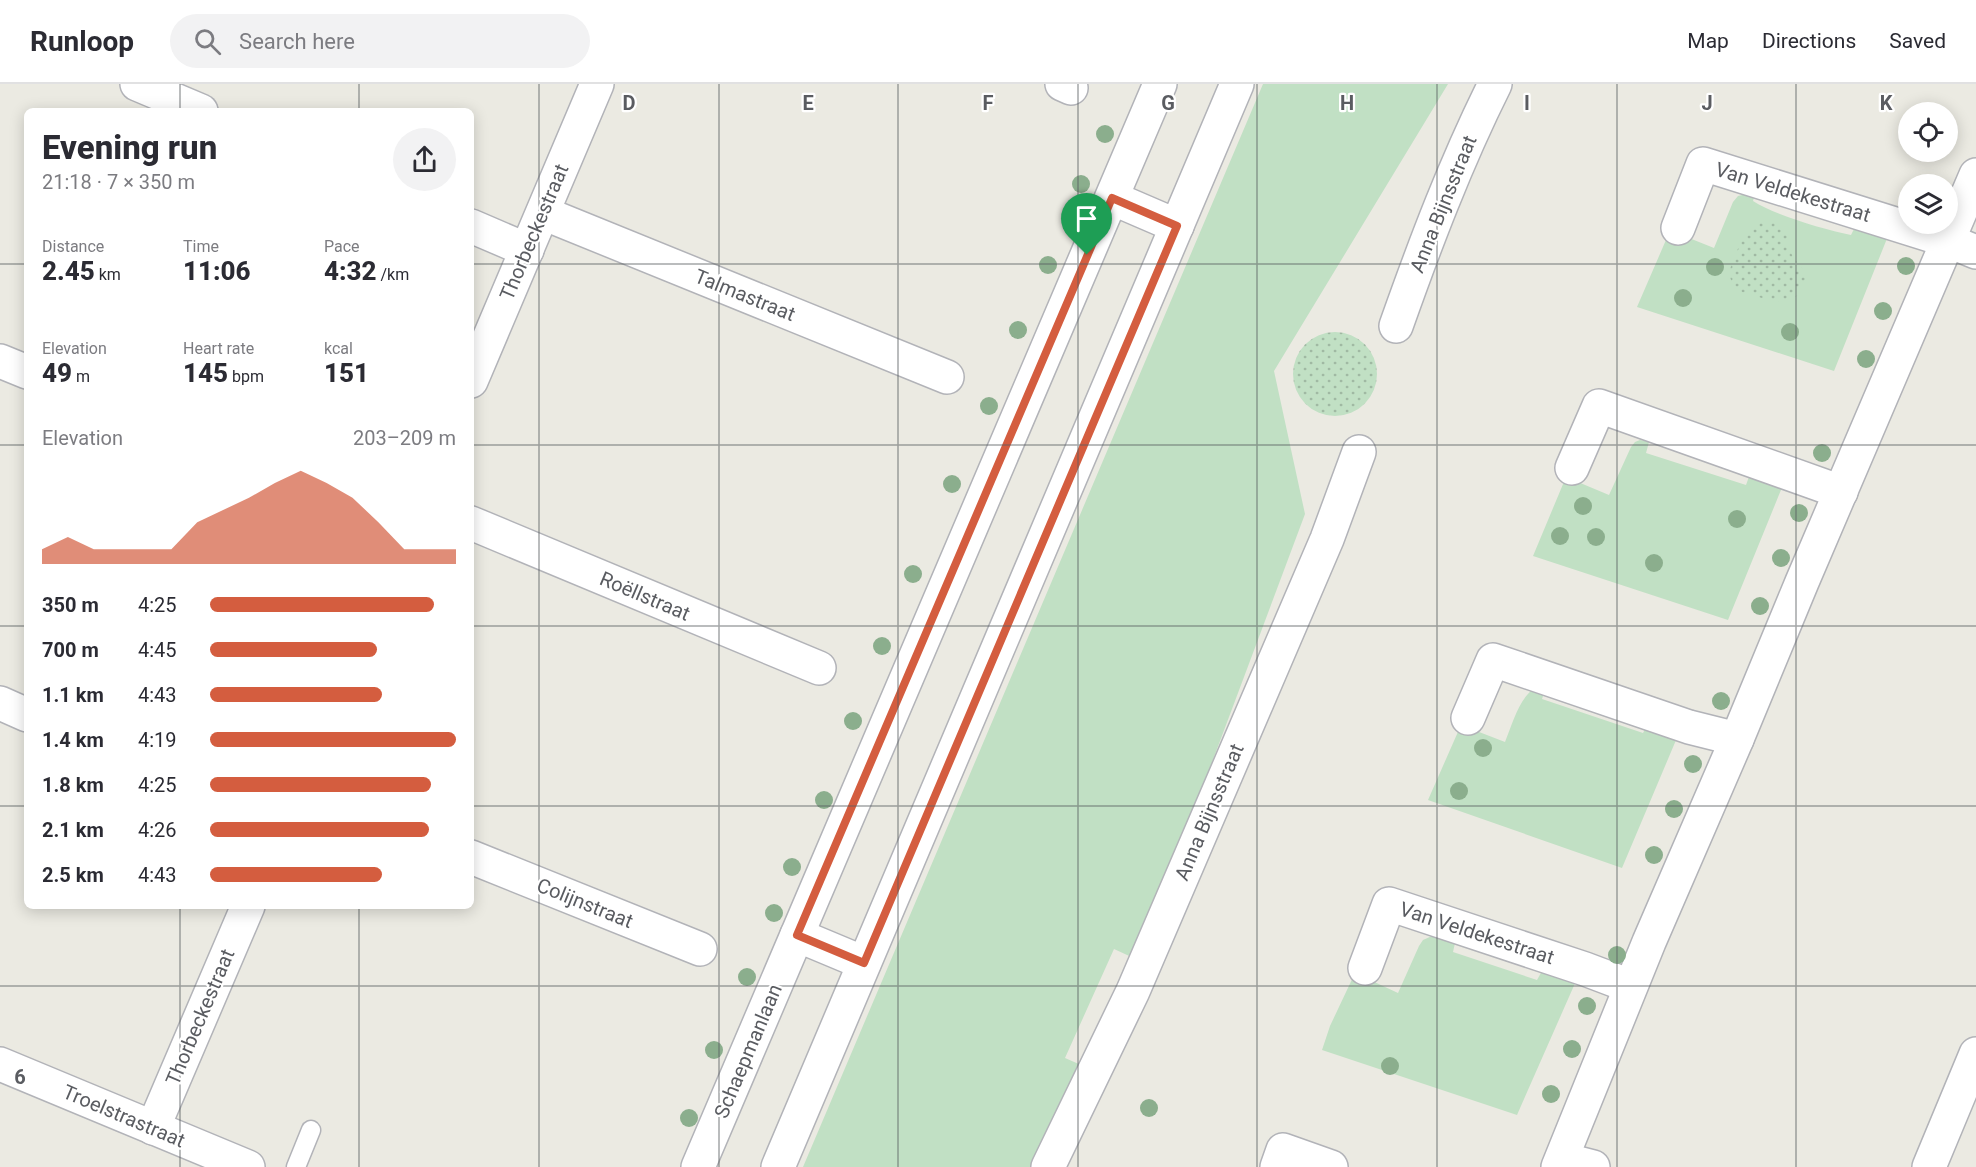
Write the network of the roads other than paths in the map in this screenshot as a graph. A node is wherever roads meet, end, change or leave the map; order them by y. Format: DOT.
graph roads {
  1 [pos="137,84"];
  2 [pos="597,84"];
  3 [pos="1160,84"];
  4 [pos="1237,84"];
  5 [pos="1495,84"];
  6 [pos="194,108"];
  7 [pos="1976,175"];
  8 [pos="1112,198"];
  9 [pos="543,213"];
  10 [pos="1177,226"];
  11 [pos="474,227"];
  12 [pos="1678,228"];
  13 [pos="1962,247"];
  14 [pos="527,250"];
  15 [pos="1396,326"];
  16 [pos="0,361"];
  17 [pos="24,371"];
  18 [pos="474,374"];
  19 [pos="947,377"];
  20 [pos="1359,452"];
  21 [pos="1572,468"];
  22 [pos="1841,492"];
  23 [pos="474,524"];
  24 [pos="819,668"];
  25 [pos="0,703"];
  26 [pos="24,713"];
  27 [pos="1468,718"];
  28 [pos="1737,739"];
  29 [pos="474,858"];
  30 [pos="247,909"];
  31 [pos="797,935"];
  32 [pos="700,949"];
  33 [pos="864,963"];
  34 [pos="1365,968"];
  35 [pos="1630,986"];
  36 [pos="1976,1054"];
  37 [pos="0,1064"];
  38 [pos="153,1128"];
  39 [pos="311,1130"];
  40 [pos="1571,1164"];
  41 [pos="248,1167"];
  42 [pos="296,1167"];
  43 [pos="698,1167"];
  44 [pos="778,1167"];
  45 [pos="1048,1167"];
  46 [pos="1277,1167"];
  47 [pos="1331,1167"];
  48 [pos="1929,1167"];
  1 -- 6 [label="street"];
  2 -- 9 [label="street, Thorbeckestraat"];
  3 -- 8 [label="street, Schaepmanlaan"];
  4 -- 10 [label="street"];
  5 -- 15 [label="street, Anna Bijnsstraat"];
  7 -- 13 [label="street"];
  8 -- 10 [label="street"];
  8 -- 31 [label="street, Schaepmanlaan"];
  9 -- 14 [label="street, Thorbeckestraat"];
  9 -- 19 [label="street, Talmastraat"];
  10 -- 33 [label="street"];
  11 -- 14 [label="street"];
  12 -- 13 [label="street, Van Veldekestraat"];
  13 -- 22 [label="street"];
  14 -- 18 [label="street, Thorbeckestraat"];
  16 -- 17 [label="street"];
  20 -- 45 [label="street, Anna Bijnsstraat"];
  21 -- 22 [label="street"];
  22 -- 28 [label="street"];
  23 -- 24 [label="street, Roëllstraat"];
  25 -- 26 [label="street"];
  27 -- 28 [label="street"];
  28 -- 35 [label="street"];
  29 -- 32 [label="street, Colijnstraat"];
  30 -- 38 [label="street, Thorbeckestraat"];
  31 -- 33 [label="street"];
  31 -- 43 [label="street, Schaepmanlaan"];
  33 -- 44 [label="street"];
  34 -- 35 [label="street, Van Veldekestraat"];
  35 -- 40 [label="street"];
  36 -- 48 [label="street"];
  37 -- 38 [label="street, Troelstrastraat"];
  38 -- 41 [label="street, Troelstrastraat"];
  39 -- 42 [label="lane"];
  46 -- 47 [label="street"];
}
